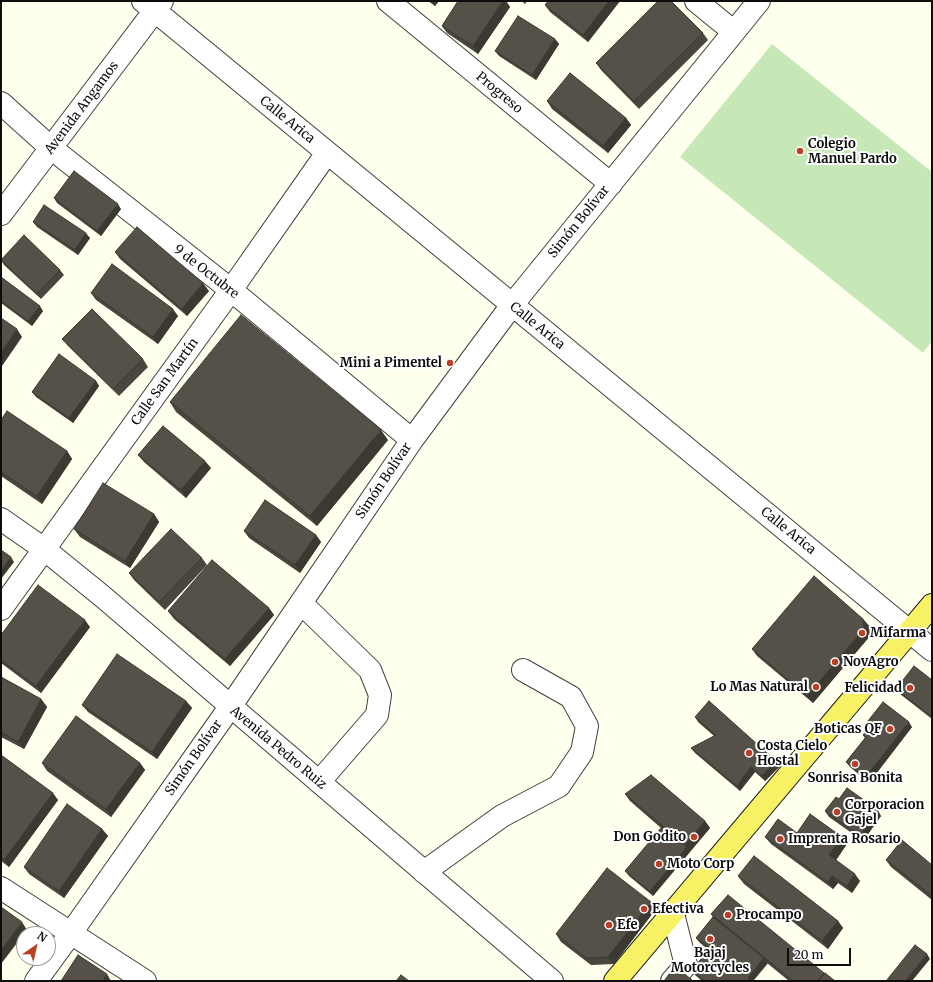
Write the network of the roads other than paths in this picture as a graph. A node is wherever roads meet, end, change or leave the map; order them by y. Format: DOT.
graph roads {
  1 [pos="388,1"];
  2 [pos="696,1"];
  3 [pos="759,1"];
  4 [pos="153,4"];
  5 [pos="734,32"];
  6 [pos="1,103"];
  7 [pos="51,148"];
  8 [pos="327,153"];
  9 [pos="611,184"];
  10 [pos="1,214"];
  11 [pos="231,290"];
  12 [pos="512,305"];
  13 [pos="412,440"];
  14 [pos="1,520"];
  15 [pos="44,549"];
  16 [pos="301,603"];
  17 [pos="932,605"];
  18 [pos="1,609"];
  19 [pos="911,631"];
  20 [pos="932,650"];
  21 [pos="523,670"];
  22 [pos="230,707"];
  23 [pos="319,782"];
  24 [pos="424,872"];
  25 [pos="1,888"];
  26 [pos="673,914"];
  27 [pos="71,933"];
  28 [pos="36,981"];
  29 [pos="145,981"];
  30 [pos="552,981"];
  31 [pos="616,981"];
  32 [pos="672,981"];
  1 -- 9 [label="street, Progreso"];
  2 -- 5 [label="street"];
  3 -- 5 [label="street, Simón Bolívar"];
  4 -- 7 [label="street, Avenida Angamos"];
  4 -- 8 [label="street, Calle Arica"];
  5 -- 9 [label="street, Simón Bolívar"];
  6 -- 7 [label="street, 9 de Octubre"];
  7 -- 10 [label="street, Avenida Angamos"];
  7 -- 11 [label="street, 9 de Octubre"];
  8 -- 11 [label="street, Calle San Martín"];
  8 -- 12 [label="street, Calle Arica"];
  9 -- 12 [label="street, Simón Bolívar"];
  11 -- 13 [label="street, 9 de Octubre"];
  11 -- 15 [label="street, Calle San Martín"];
  12 -- 13 [label="street, Simón Bolívar"];
  12 -- 19 [label="street, Calle Arica"];
  13 -- 16 [label="street, Simón Bolívar"];
  14 -- 15 [label="street, Avenida Pedro Ruiz"];
  15 -- 18 [label="street, Calle San Martín"];
  15 -- 22 [label="street, Avenida Pedro Ruiz"];
  16 -- 22 [label="street, Simón Bolívar"];
  16 -- 23 [label="street"];
  17 -- 19 [label="main road"];
  19 -- 20 [label="street, Calle Arica"];
  19 -- 26 [label="main road"];
  21 -- 24 [label="street"];
  22 -- 23 [label="street, Avenida Pedro Ruiz"];
  22 -- 27 [label="street, Simón Bolívar"];
  23 -- 24 [label="street, Avenida Pedro Ruiz"];
  24 -- 30 [label="street, Avenida Pedro Ruiz"];
  25 -- 27 [label="street"];
  26 -- 31 [label="main road"];
  26 -- 32 [label="street"];
  27 -- 28 [label="street, Simón Bolívar"];
  27 -- 29 [label="street"];
}
